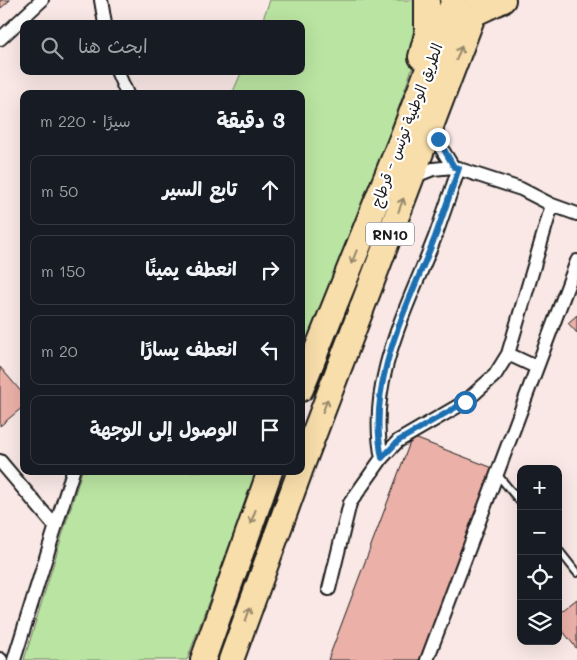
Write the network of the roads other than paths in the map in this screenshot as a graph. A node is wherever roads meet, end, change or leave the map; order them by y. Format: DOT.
graph roads {
  1 [pos="42,0"];
  2 [pos="101,0"];
  3 [pos="427,0"];
  4 [pos="454,0"];
  5 [pos="503,0"];
  6 [pos="477,6"];
  7 [pos="21,20"];
  8 [pos="104,20"];
  9 [pos="20,21"];
  10 [pos="0,40"];
  11 [pos="119,75"];
  12 [pos="125,90"];
  13 [pos="434,118"];
  14 [pos="400,143"];
  15 [pos="456,168"];
  16 [pos="412,178"];
  17 [pos="552,206"];
  18 [pos="577,214"];
  19 [pos="577,261"];
  20 [pos="508,354"];
  21 [pos="536,367"];
  22 [pos="305,380"];
  23 [pos="305,458"];
  24 [pos="382,458"];
  25 [pos="0,461"];
  26 [pos="497,474"];
  27 [pos="72,475"];
  28 [pos="269,475"];
  29 [pos="299,475"];
  30 [pos="517,498"];
  31 [pos="55,526"];
  32 [pos="562,554"];
  33 [pos="577,572"];
  34 [pos="330,589"];
  35 [pos="14,660"];
  36 [pos="203,660"];
  37 [pos="232,660"];
  38 [pos="427,660"];
  1 -- 7 [label="street"];
  2 -- 8 [label="street"];
  3 -- 14 [label="highway"];
  4 -- 14 [label="highway, الطريق الوطنية تونس - قرطاج / RN10"];
  5 -- 6 [label="highway"];
  13 -- 6 [label="highway, الطريق الوطنية تونس - قرطاج / RN10, one-way"];
  9 -- 10 [label="street"];
  11 -- 12 [label="street"];
  13 -- 15 [label="street"];
  13 -- 16 [label="highway, الطريق الوطنية تونس - قرطاج / RN10"];
  14 -- 22 [label="highway, الطريق الوطنية تونس - قرطاج / RN10, one-way"];
  15 -- 16 [label="street"];
  15 -- 17 [label="street"];
  15 -- 24 [label="street"];
  23 -- 16 [label="highway, الطريق الوطنية تونس - قرطاج / RN10, one-way"];
  17 -- 18 [label="street"];
  17 -- 20 [label="street"];
  19 -- 21 [label="street"];
  20 -- 21 [label="street"];
  20 -- 24 [label="street"];
  21 -- 26 [label="street"];
  24 -- 34 [label="street"];
  25 -- 31 [label="street"];
  26 -- 30 [label="lane"];
  26 -- 38 [label="street"];
  27 -- 31 [label="street"];
  28 -- 36 [label="highway, one-way"];
  37 -- 29 [label="highway, one-way"];
  31 -- 35 [label="street"];
  32 -- 33 [label="lane"];
}
